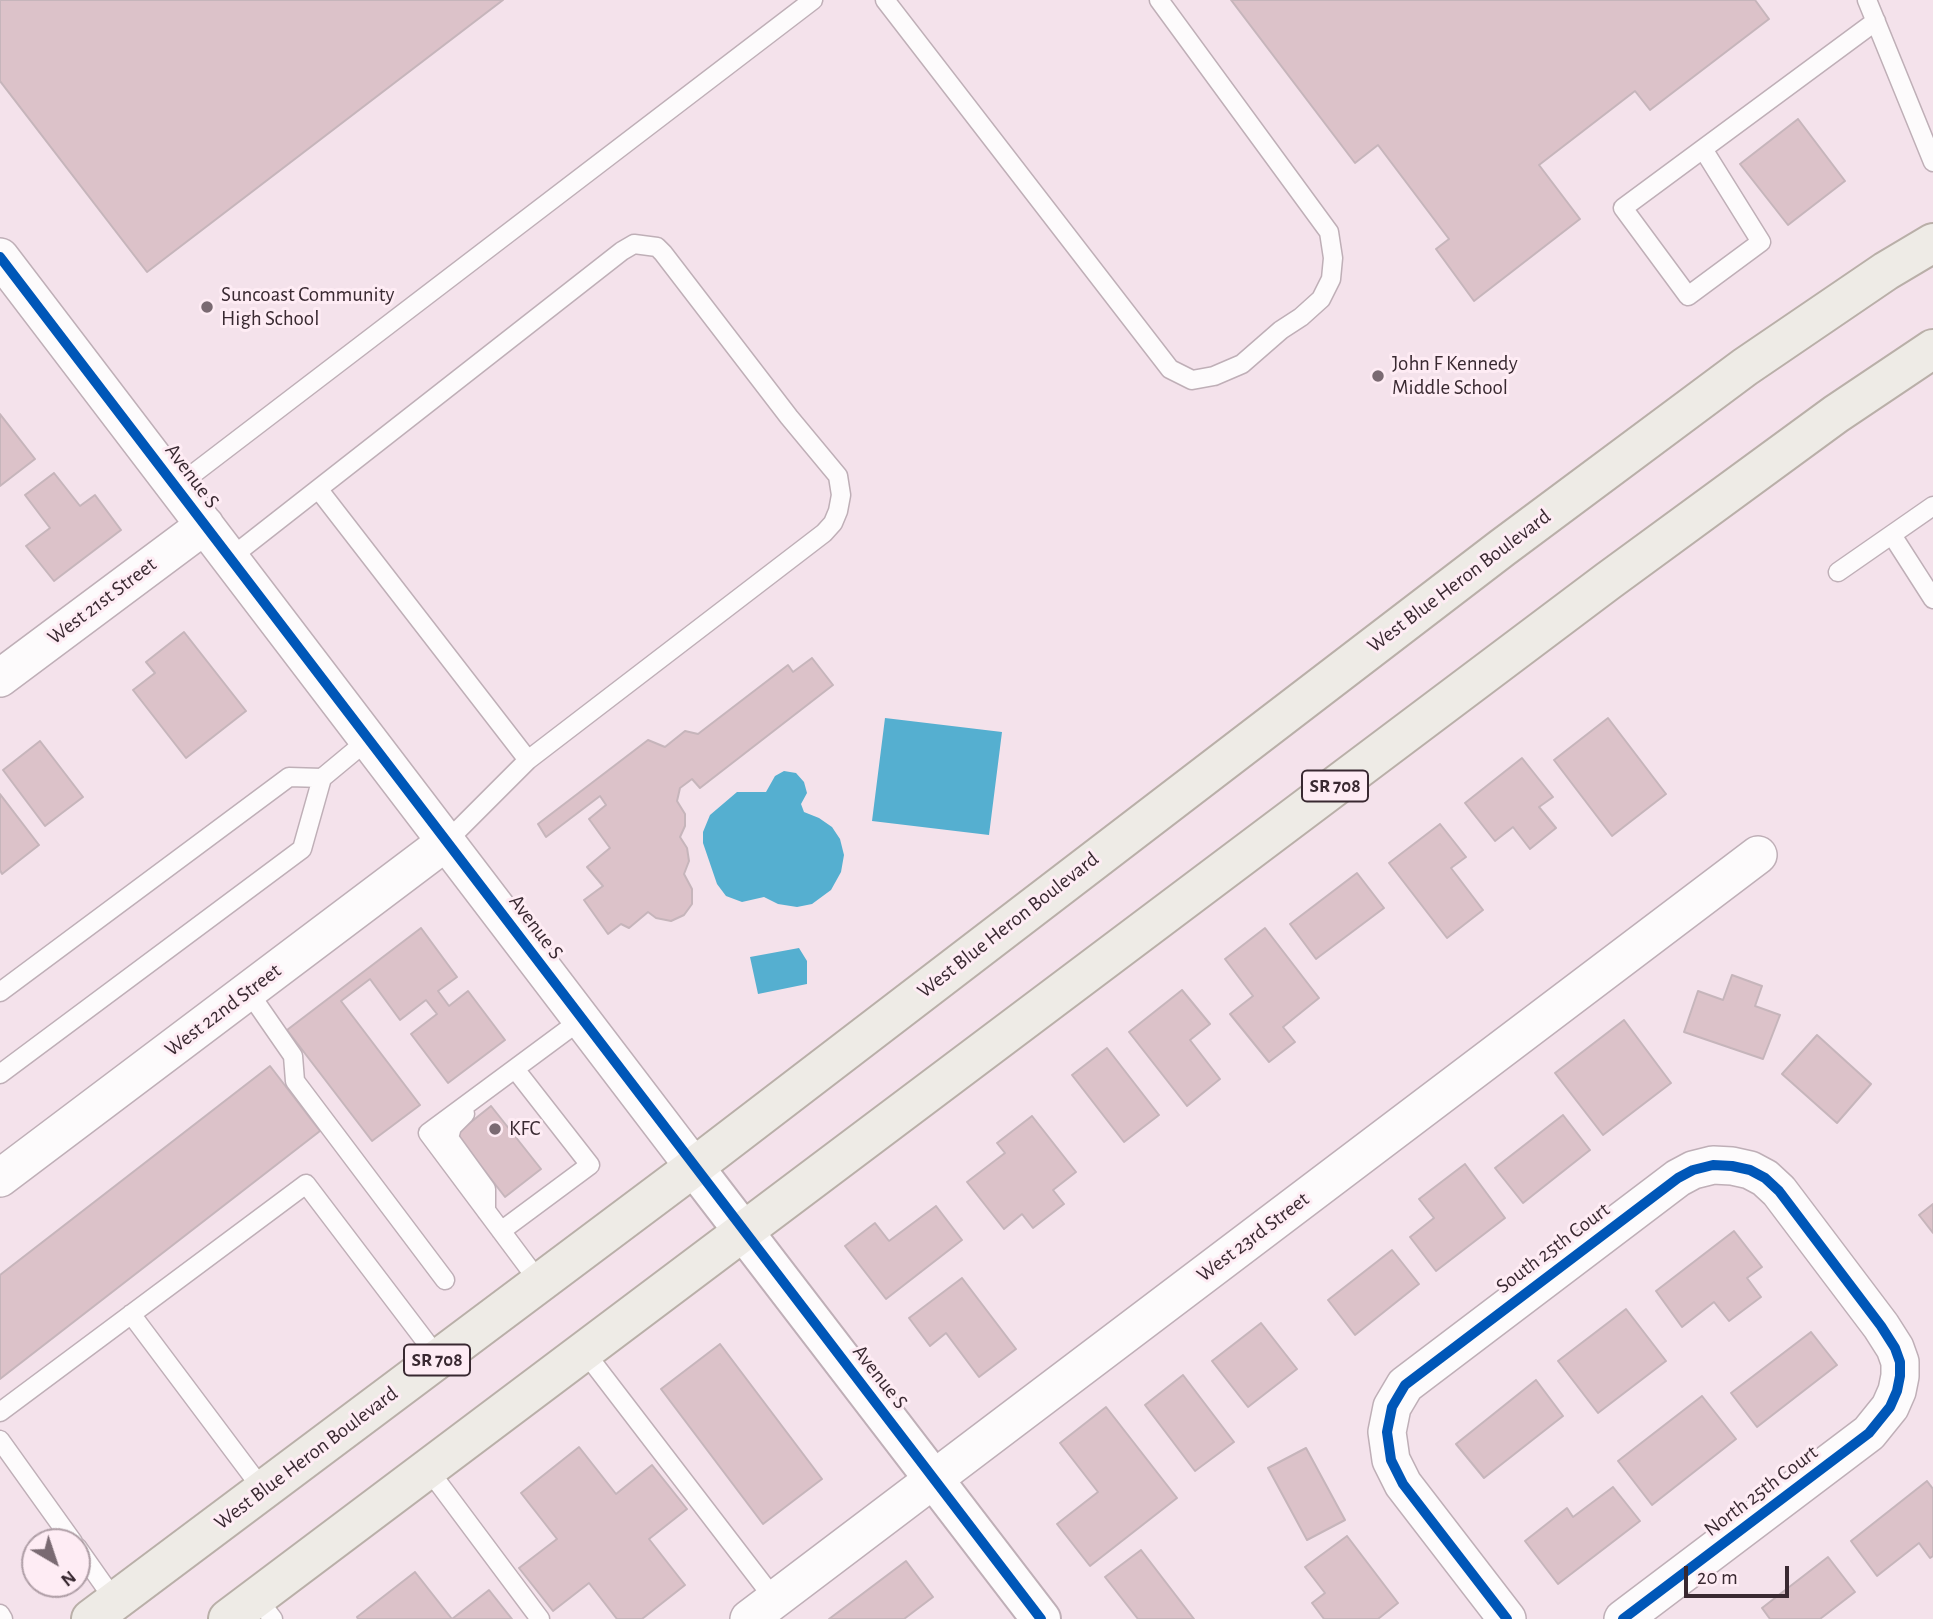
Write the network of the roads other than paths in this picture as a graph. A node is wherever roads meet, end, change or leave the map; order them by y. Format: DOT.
graph roads {
  1 [pos="813,0"];
  2 [pos="885,0"];
  3 [pos="1159,0"];
  4 [pos="1867,0"];
  5 [pos="1876,21"];
  6 [pos="1703,149"];
  7 [pos="1933,162"];
  8 [pos="1933,243"];
  9 [pos="0,257"];
  10 [pos="1932,344"];
  11 [pos="176,487"];
  12 [pos="319,490"];
  13 [pos="1933,506"];
  14 [pos="205,525"];
  15 [pos="1892,535"];
  16 [pos="230,558"];
  17 [pos="1838,572"];
  18 [pos="1933,599"];
  19 [pos="0,678"];
  20 [pos="369,739"];
  21 [pos="528,760"];
  22 [pos="322,778"];
  23 [pos="447,841"];
  24 [pos="1758,855"];
  25 [pos="248,991"];
  26 [pos="0,992"];
  27 [pos="582,1019"];
  28 [pos="515,1069"];
  29 [pos="0,1074"];
  30 [pos="694,1167"];
  31 [pos="0,1178"];
  32 [pos="500,1231"];
  33 [pos="743,1232"];
  34 [pos="445,1280"];
  35 [pos="540,1283"];
  36 [pos="131,1314"];
  37 [pos="584,1351"];
  38 [pos="439,1359"];
  39 [pos="1900,1376"];
  40 [pos="0,1412"];
  41 [pos="0,1440"];
  42 [pos="428,1469"];
  43 [pos="934,1479"];
  44 [pos="263,1490"];
  45 [pos="64,1528"];
  46 [pos="91,1581"];
  47 [pos="762,1609"];
  48 [pos="103,1610"];
  49 [pos="253,1612"];
  50 [pos="0,1615"];
  51 [pos="3,1619"];
  52 [pos="540,1619"];
  53 [pos="1041,1619"];
  54 [pos="1507,1619"];
  55 [pos="1623,1619"];
  1 -- 11 [label="lane"];
  2 -- 3 [label="lane"];
  4 -- 5 [label="lane"];
  5 -- 6 [label="lane"];
  5 -- 7 [label="lane"];
  6 -- 6 [label="lane"];
  8 -- 30 [label="main road, West Blue Heron Boulevard / SR 708"];
  9 -- 11 [label="street, Avenue S"];
  10 -- 33 [label="main road, SR 708"];
  11 -- 14 [label="street, Avenue S"];
  12 -- 16 [label="lane"];
  12 -- 21 [label="lane"];
  12 -- 21 [label="lane"];
  13 -- 15 [label="lane"];
  14 -- 16 [label="street, Avenue S"];
  14 -- 19 [label="street, West 21st Street"];
  15 -- 17 [label="lane"];
  15 -- 18 [label="lane"];
  16 -- 20 [label="street, Avenue S"];
  20 -- 22 [label="lane"];
  20 -- 23 [label="street, Avenue S"];
  21 -- 23 [label="lane"];
  22 -- 26 [label="lane"];
  22 -- 29 [label="lane"];
  23 -- 25 [label="street, West 22nd Street"];
  23 -- 27 [label="street, Avenue S"];
  24 -- 43 [label="street, West 23rd Street"];
  25 -- 31 [label="street, West 22nd Street"];
  25 -- 34 [label="lane"];
  27 -- 28 [label="lane"];
  27 -- 30 [label="street, Avenue S"];
  28 -- 32 [label="lane"];
  28 -- 32 [label="lane"];
  30 -- 33 [label="street, Avenue S"];
  30 -- 35 [label="main road, West Blue Heron Boulevard / SR 708"];
  32 -- 35 [label="lane"];
  33 -- 37 [label="main road, SR 708"];
  33 -- 43 [label="street, Avenue S"];
  35 -- 38 [label="main road, West Blue Heron Boulevard / SR 708"];
  36 -- 38 [label="lane"];
  36 -- 40 [label="lane"];
  36 -- 44 [label="lane"];
  37 -- 42 [label="main road, SR 708"];
  37 -- 47 [label="lane"];
  38 -- 44 [label="main road, West Blue Heron Boulevard / SR 708"];
  39 -- 54 [label="street, South 25th Court"];
  39 -- 55 [label="street, North 25th Court"];
  41 -- 45 [label="lane"];
  42 -- 49 [label="main road, SR 708"];
  42 -- 52 [label="lane"];
  43 -- 47 [label="street, West 23rd Street"];
  43 -- 53 [label="street, Avenue S"];
  44 -- 48 [label="main road, West Blue Heron Boulevard / SR 708"];
  46 -- 48 [label="lane"];
  50 -- 51 [label="lane"];
}
